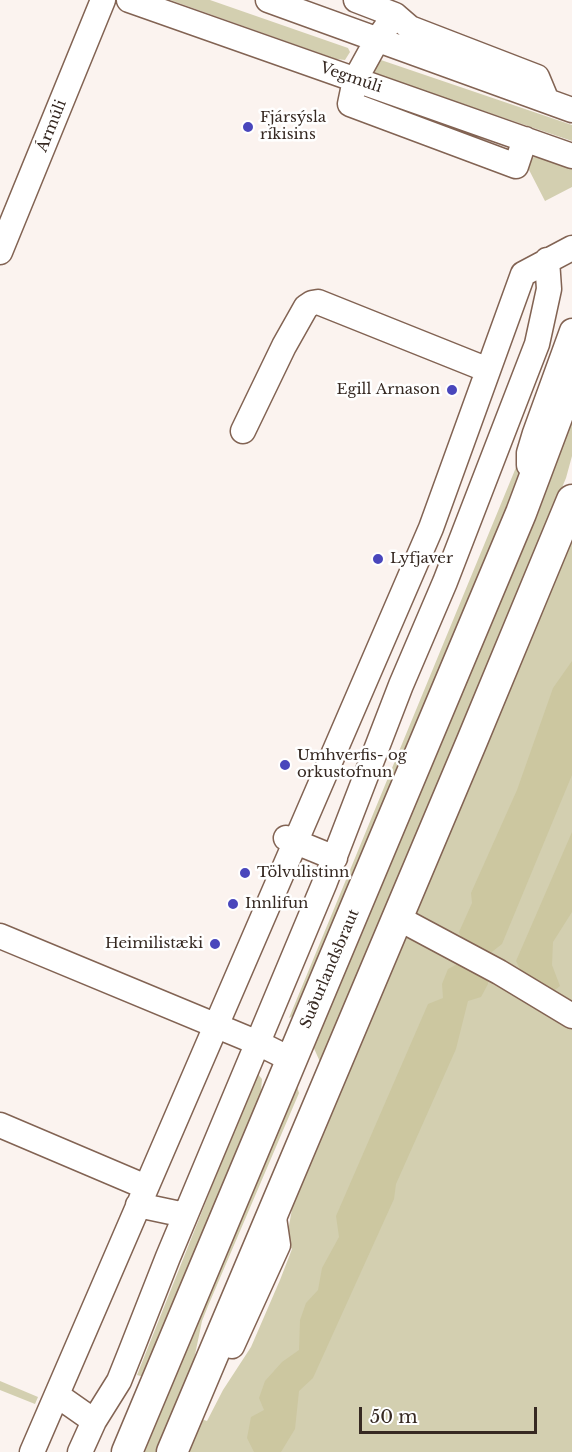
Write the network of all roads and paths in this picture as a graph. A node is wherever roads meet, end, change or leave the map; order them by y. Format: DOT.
graph roads {
  1 [pos="103,0"];
  2 [pos="129,0"];
  3 [pos="268,0"];
  4 [pos="356,0"];
  5 [pos="395,15"];
  6 [pos="377,40"];
  7 [pos="356,80"];
  8 [pos="563,104"];
  9 [pos="525,139"];
  10 [pos="572,156"];
  11 [pos="572,248"];
  12 [pos="0,252"];
  13 [pos="547,260"];
  14 [pos="572,331"];
  15 [pos="488,370"];
  16 [pos="572,377"];
  17 [pos="243,432"];
  18 [pos="531,486"];
  19 [pos="572,500"];
  20 [pos="431,528"];
  21 [pos="460,540"];
  22 [pos="363,684"];
  23 [pos="396,698"];
  24 [pos="290,840"];
  25 [pos="335,858"];
  26 [pos="398,918"];
  27 [pos="0,936"];
  28 [pos="572,1016"];
  29 [pos="216,1026"];
  30 [pos="258,1043"];
  31 [pos="292,1060"];
  32 [pos="326,1085"];
  33 [pos="0,1125"];
  34 [pos="142,1196"];
  35 [pos="185,1215"];
  36 [pos="57,1395"];
  37 [pos="94,1421"];
  38 [pos="32,1452"];
  39 [pos="80,1452"];
  40 [pos="128,1452"];
  41 [pos="172,1452"];
  1 -- 12 [label="street, Ármúli"];
  2 -- 7 [label="street, Vegmúli"];
  3 -- 6 [label="street"];
  4 -- 5 [label="street"];
  5 -- 6 [label="street"];
  5 -- 8 [label="street"];
  6 -- 7 [label="street"];
  6 -- 8 [label="street"];
  7 -- 9 [label="street, Vegmúli"];
  7 -- 9 [label="street"];
  9 -- 10 [label="street, Vegmúli"];
  11 -- 13 [label="street"];
  13 -- 15 [label="street"];
  13 -- 21 [label="street"];
  14 -- 18 [label="street, Suðurlandsbraut"];
  15 -- 17 [label="street"];
  15 -- 20 [label="street"];
  16 -- 18 [label="main road, Suðurlandsbraut"];
  18 -- 31 [label="main road, Suðurlandsbraut"];
  19 -- 26 [label="main road"];
  20 -- 21 [label="street"];
  20 -- 22 [label="street"];
  21 -- 23 [label="street"];
  22 -- 23 [label="street"];
  22 -- 24 [label="street"];
  23 -- 25 [label="street"];
  24 -- 25 [label="street"];
  24 -- 29 [label="street"];
  25 -- 30 [label="street"];
  26 -- 28 [label="street"];
  26 -- 32 [label="main road"];
  27 -- 29 [label="street"];
  29 -- 30 [label="street"];
  29 -- 34 [label="street"];
  30 -- 31 [label="street"];
  30 -- 35 [label="street"];
  31 -- 32 [label="main road"];
  31 -- 40 [label="main road, Suðurlandsbraut"];
  32 -- 41 [label="main road"];
  33 -- 34 [label="street"];
  34 -- 35 [label="street"];
  34 -- 36 [label="street"];
  35 -- 37 [label="street"];
  36 -- 37 [label="street"];
  36 -- 38 [label="street"];
  37 -- 39 [label="street"];
}
